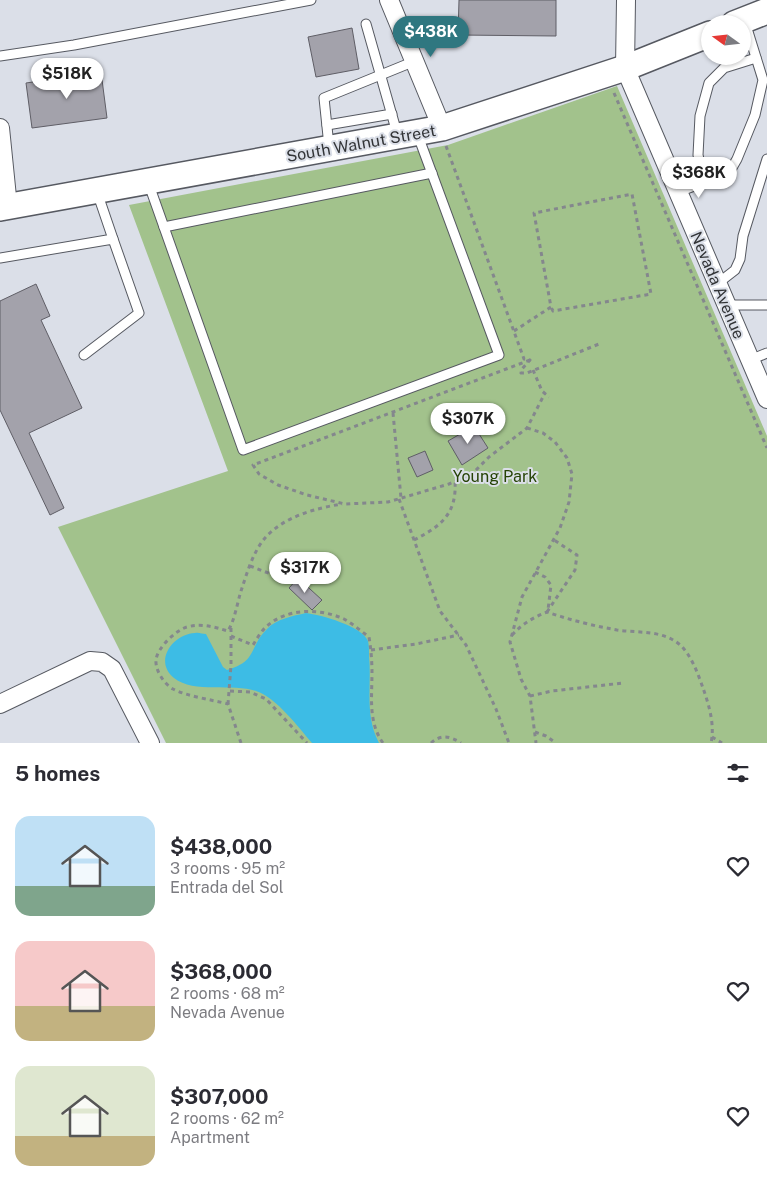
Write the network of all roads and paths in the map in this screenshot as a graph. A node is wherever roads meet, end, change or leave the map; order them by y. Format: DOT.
graph roads {
  1 [pos="311,0"];
  2 [pos="389,0"];
  3 [pos="626,0"];
  4 [pos="767,11"];
  5 [pos="751,17"];
  6 [pos="366,24"];
  7 [pos="701,38"];
  8 [pos="751,47"];
  9 [pos="0,56"];
  10 [pos="756,58"];
  11 [pos="415,61"];
  12 [pos="625,68"];
  13 [pos="381,75"];
  14 [pos="615,93"];
  15 [pos="0,128"];
  16 [pos="418,128"];
  17 [pos="328,137"];
  18 [pos="767,159"];
  19 [pos="432,172"];
  20 [pos="148,182"];
  21 [pos="704,182"];
  22 [pos="97,191"];
  23 [pos="678,192"];
  24 [pos="4,208"];
  25 [pos="164,227"];
  26 [pos="113,239"];
  27 [pos="0,258"];
  28 [pos="717,284"];
  29 [pos="727,305"];
  30 [pos="767,305"];
  31 [pos="551,307"];
  32 [pos="514,331"];
  33 [pos="599,344"];
  34 [pos="767,352"];
  35 [pos="84,355"];
  36 [pos="530,360"];
  37 [pos="750,360"];
  38 [pos="534,370"];
  39 [pos="545,393"];
  40 [pos="549,397"];
  41 [pos="767,399"];
  42 [pos="393,413"];
  43 [pos="527,428"];
  44 [pos="767,448"];
  45 [pos="456,481"];
  46 [pos="400,499"];
  47 [pos="345,504"];
  48 [pos="414,540"];
  49 [pos="554,540"];
  50 [pos="250,566"];
  51 [pos="535,572"];
  52 [pos="289,581"];
  53 [pos="547,612"];
  54 [pos="231,627"];
  55 [pos="459,635"];
  56 [pos="512,635"];
  57 [pos="231,636"];
  58 [pos="371,650"];
  59 [pos="623,683"];
  60 [pos="230,690"];
  61 [pos="530,696"];
  62 [pos="0,704"];
  63 [pos="228,704"];
  64 [pos="535,732"];
  65 [pos="712,737"];
  66 [pos="150,743"];
  67 [pos="241,743"];
  68 [pos="308,743"];
  69 [pos="383,743"];
  70 [pos="431,743"];
  71 [pos="461,743"];
  72 [pos="509,743"];
  73 [pos="536,743"];
  74 [pos="556,743"];
  75 [pos="711,743"];
  76 [pos="722,743"];
  1 -- 9 [label="lane"];
  2 -- 11 [label="street"];
  3 -- 12 [label="street, Nevada Avenue"];
  4 -- 5 [label="street"];
  6 -- 13 [label="lane"];
  7 -- 12 [label="street, South Walnut Street"];
  8 -- 10 [label="lane"];
  10 -- 21 [label="lane"];
  10 -- 21 [label="lane"];
  11 -- 13 [label="lane"];
  11 -- 16 [label="street"];
  12 -- 16 [label="street, South Walnut Street"];
  12 -- 23 [label="street, Nevada Avenue"];
  13 -- 16 [label="lane"];
  13 -- 17 [label="lane"];
  14 -- 44 [label="path"];
  15 -- 24 [label="street"];
  16 -- 17 [label="street, South Walnut Street"];
  16 -- 19 [label="lane"];
  16 -- 32 [label="path"];
  17 -- 20 [label="street, South Walnut Street"];
  18 -- 28 [label="lane"];
  19 -- 25 [label="lane"];
  19 -- 25 [label="lane"];
  20 -- 22 [label="street, South Walnut Street"];
  20 -- 25 [label="lane"];
  21 -- 23 [label="lane"];
  22 -- 24 [label="street, South Walnut Street"];
  22 -- 26 [label="lane"];
  23 -- 28 [label="street, Nevada Avenue"];
  26 -- 27 [label="lane"];
  26 -- 35 [label="lane"];
  28 -- 29 [label="street, Nevada Avenue"];
  29 -- 30 [label="lane"];
  29 -- 37 [label="street, Nevada Avenue"];
  31 -- 31 [label="path"];
  31 -- 32 [label="path"];
  32 -- 36 [label="path"];
  33 -- 38 [label="path"];
  34 -- 37 [label="lane"];
  36 -- 38 [label="path"];
  36 -- 42 [label="path"];
  37 -- 41 [label="street, Nevada Avenue"];
  38 -- 39 [label="path"];
  39 -- 40 [label="path"];
  39 -- 43 [label="path"];
  42 -- 46 [label="path"];
  42 -- 47 [label="path"];
  43 -- 45 [label="path"];
  43 -- 49 [label="path"];
  45 -- 46 [label="path"];
  45 -- 48 [label="path"];
  46 -- 47 [label="path"];
  46 -- 48 [label="path"];
  47 -- 50 [label="path"];
  48 -- 55 [label="path"];
  49 -- 51 [label="path"];
  49 -- 53 [label="path"];
  50 -- 52 [label="path"];
  50 -- 54 [label="path"];
  51 -- 53 [label="path"];
  51 -- 56 [label="path"];
  53 -- 56 [label="path"];
  53 -- 65 [label="path"];
  54 -- 57 [label="path"];
  54 -- 63 [label="path"];
  55 -- 58 [label="path"];
  55 -- 72 [label="path"];
  56 -- 61 [label="path"];
  57 -- 58 [label="path"];
  57 -- 60 [label="path"];
  58 -- 69 [label="path"];
  59 -- 61 [label="path"];
  60 -- 63 [label="path"];
  60 -- 68 [label="path"];
  61 -- 64 [label="path"];
  62 -- 66 [label="street"];
  63 -- 67 [label="path"];
  64 -- 73 [label="path"];
  64 -- 74 [label="path"];
  65 -- 75 [label="path"];
  65 -- 76 [label="path"];
  70 -- 71 [label="path"];
}
